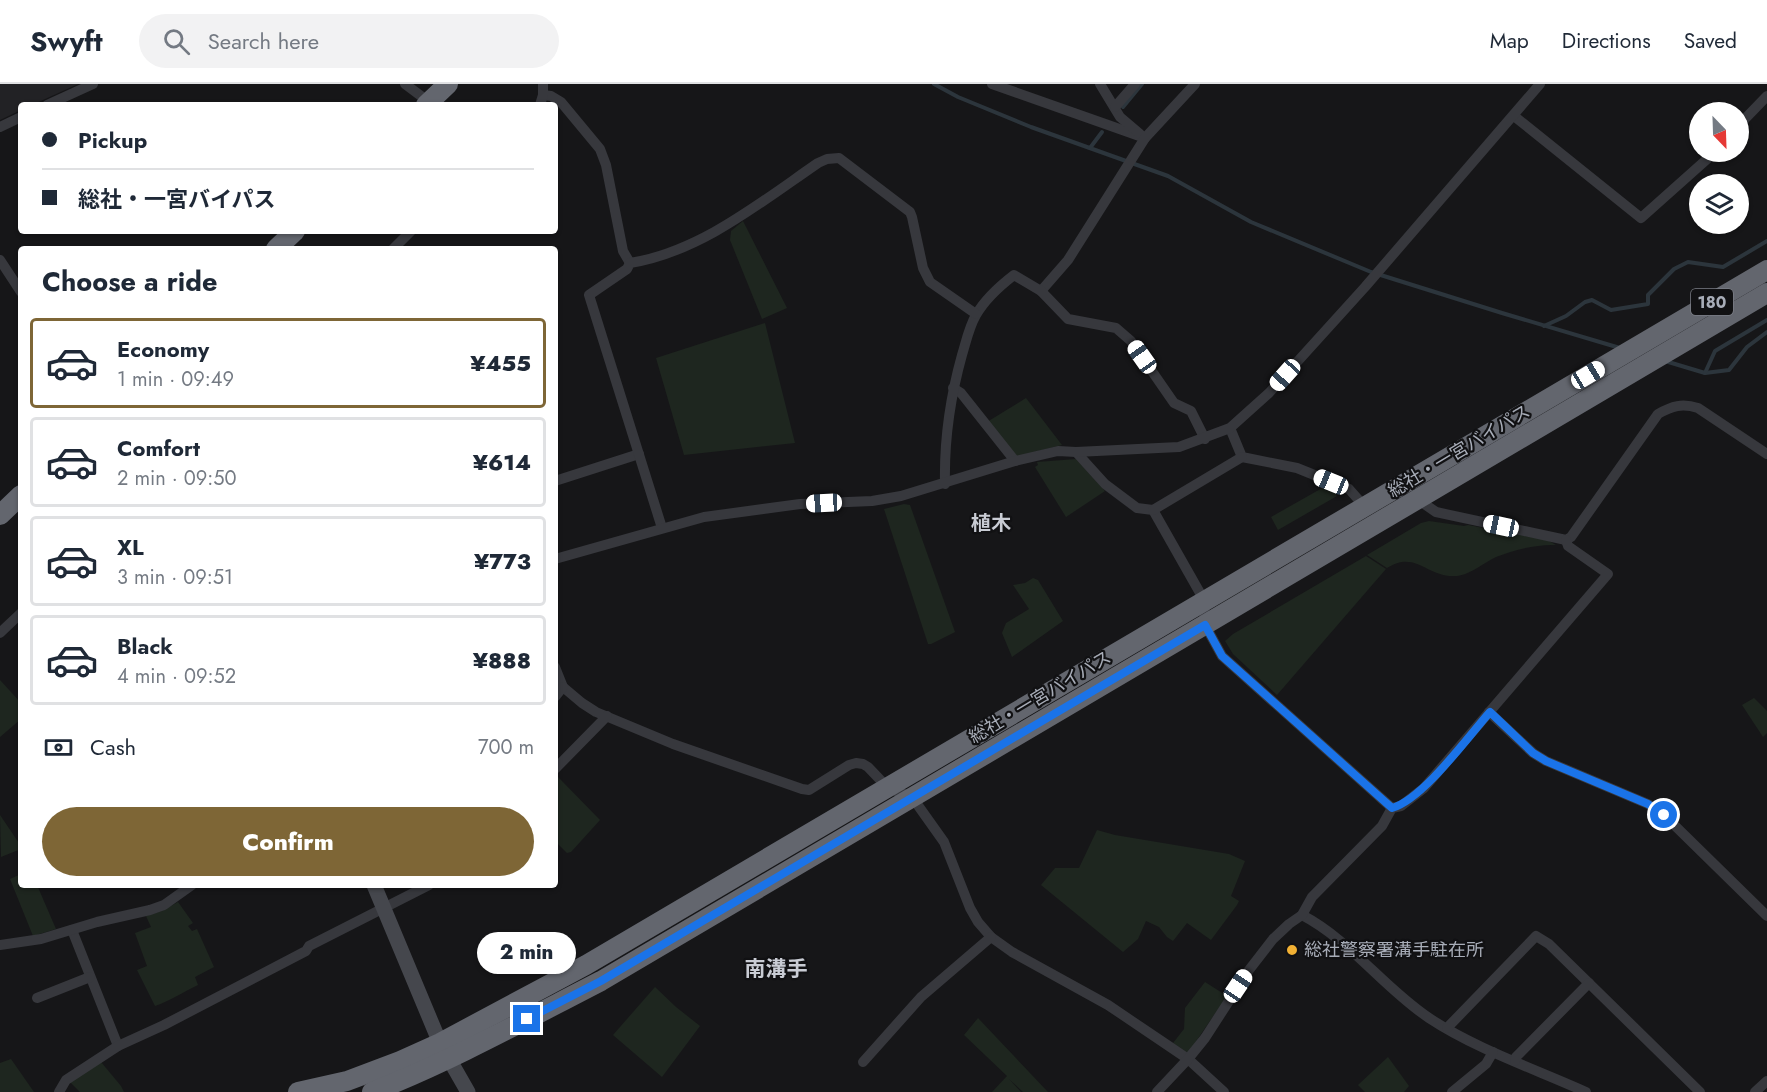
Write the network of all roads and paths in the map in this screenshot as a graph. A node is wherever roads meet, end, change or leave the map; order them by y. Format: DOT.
graph roads {
  1 [pos="93,84"];
  2 [pos="405,84"];
  3 [pos="448,84"];
  4 [pos="992,84"];
  5 [pos="1100,84"];
  6 [pos="1135,84"];
  7 [pos="1195,84"];
  8 [pos="1540,84"];
  9 [pos="542,95"];
  10 [pos="1767,96"];
  11 [pos="54,102"];
  12 [pos="427,102"];
  13 [pos="429,102"];
  14 [pos="1115,107"];
  15 [pos="1749,115"];
  16 [pos="1514,116"];
  17 [pos="18,118"];
  18 [pos="0,127"];
  19 [pos="1144,141"];
  20 [pos="1704,162"];
  21 [pos="292,234"];
  22 [pos="408,234"];
  23 [pos="279,246"];
  24 [pos="396,246"];
  25 [pos="0,261"];
  26 [pos="630,263"];
  27 [pos="1767,270"];
  28 [pos="18,288"];
  29 [pos="1041,291"];
  30 [pos="1767,293"];
  31 [pos="976,314"];
  32 [pos="953,388"];
  33 [pos="1230,428"];
  34 [pos="1205,439"];
  35 [pos="1076,452"];
  36 [pos="639,454"];
  37 [pos="1767,454"];
  38 [pos="1242,457"];
  39 [pos="1015,461"];
  40 [pos="558,480"];
  41 [pos="945,484"];
  42 [pos="18,498"];
  43 [pos="1404,499"];
  44 [pos="1365,507"];
  45 [pos="1153,510"];
  46 [pos="0,515"];
  47 [pos="662,528"];
  48 [pos="1566,540"];
  49 [pos="558,558"];
  50 [pos="1204,600"];
  51 [pos="18,616"];
  52 [pos="1205,625"];
  53 [pos="0,633"];
  54 [pos="560,683"];
  55 [pos="1490,712"];
  56 [pos="607,716"];
  57 [pos="558,766"];
  58 [pos="888,788"];
  59 [pos="912,797"];
  60 [pos="1392,808"];
  61 [pos="188,888"];
  62 [pos="375,888"];
  63 [pos="423,888"];
  64 [pos="384,908"];
  65 [pos="1302,915"];
  66 [pos="1767,916"];
  67 [pos="72,930"];
  68 [pos="991,937"];
  69 [pos="0,945"];
  70 [pos="90,977"];
  71 [pos="1589,983"];
  72 [pos="37,998"];
  73 [pos="1447,1028"];
  74 [pos="117,1046"];
  75 [pos="444,1051"];
  76 [pos="1493,1052"];
  77 [pos="1188,1059"];
  78 [pos="1515,1061"];
  79 [pos="863,1062"];
  80 [pos="1767,1081"];
  81 [pos="59,1092"];
  82 [pos="298,1092"];
  83 [pos="372,1092"];
  84 [pos="468,1092"];
  85 [pos="1157,1092"];
  86 [pos="1224,1092"];
  87 [pos="1452,1092"];
  88 [pos="1586,1092"];
  89 [pos="1701,1092"];
  90 [pos="1755,1092"];
  1 -- 11 [label="street"];
  2 -- 12 [label="street"];
  3 -- 13 [label="highway"];
  4 -- 19 [label="street"];
  5 -- 14 [label="street"];
  6 -- 14 [label="street"];
  7 -- 19 [label="street"];
  8 -- 16 [label="street"];
  9 -- 26 [label="street"];
  10 -- 15 [label="street"];
  14 -- 19 [label="street"];
  16 -- 20 [label="street"];
  16 -- 33 [label="street"];
  17 -- 18 [label="street"];
  19 -- 29 [label="street"];
  21 -- 23 [label="highway"];
  22 -- 24 [label="street"];
  25 -- 28 [label="street"];
  26 -- 31 [label="street"];
  26 -- 36 [label="street"];
  27 -- 43 [label="highway, 総社・一宮バイパス / 180"];
  29 -- 31 [label="street"];
  29 -- 34 [label="street"];
  30 -- 43 [label="highway, 総社・一宮バイパス / 180"];
  31 -- 32 [label="street"];
  32 -- 39 [label="street"];
  32 -- 41 [label="street"];
  33 -- 34 [label="street"];
  33 -- 38 [label="street"];
  34 -- 35 [label="street"];
  35 -- 39 [label="street"];
  35 -- 45 [label="street"];
  36 -- 40 [label="street"];
  36 -- 47 [label="street"];
  37 -- 48 [label="street"];
  38 -- 44 [label="street"];
  38 -- 45 [label="street"];
  39 -- 41 [label="street"];
  41 -- 47 [label="street"];
  42 -- 46 [label="highway"];
  43 -- 44 [label="highway, 総社・一宮バイパス / 180"];
  43 -- 48 [label="street"];
  43 -- 52 [label="highway, 総社・一宮バイパス / 180"];
  44 -- 50 [label="highway, 総社・一宮バイパス / 180"];
  45 -- 50 [label="street"];
  47 -- 49 [label="street"];
  48 -- 55 [label="street"];
  50 -- 52 [label="street"];
  50 -- 58 [label="highway, 総社・一宮バイパス / 180"];
  51 -- 53 [label="street"];
  52 -- 59 [label="highway, 総社・一宮バイパス / 180"];
  52 -- 60 [label="street"];
  54 -- 56 [label="street"];
  55 -- 60 [label="street"];
  55 -- 66 [label="street"];
  56 -- 57 [label="street"];
  56 -- 58 [label="street"];
  58 -- 59 [label="street"];
  58 -- 75 [label="highway, 総社・一宮バイパス / 180"];
  59 -- 68 [label="street"];
  59 -- 75 [label="highway, 総社・一宮バイパス / 180"];
  60 -- 65 [label="street"];
  61 -- 67 [label="street"];
  62 -- 64 [label="street"];
  63 -- 64 [label="street"];
  64 -- 74 [label="street"];
  64 -- 75 [label="street"];
  65 -- 73 [label="street"];
  65 -- 77 [label="street"];
  67 -- 69 [label="street"];
  67 -- 70 [label="street"];
  68 -- 77 [label="street"];
  68 -- 79 [label="street"];
  70 -- 72 [label="street"];
  70 -- 74 [label="street"];
  71 -- 73 [label="street"];
  71 -- 78 [label="street"];
  71 -- 89 [label="street"];
  73 -- 76 [label="street"];
  74 -- 81 [label="street"];
  75 -- 82 [label="highway, 総社・一宮バイパス / 180"];
  75 -- 83 [label="highway, 総社・一宮バイパス / 180"];
  75 -- 84 [label="street"];
  76 -- 78 [label="street"];
  76 -- 87 [label="street"];
  77 -- 85 [label="street"];
  77 -- 86 [label="street"];
  78 -- 88 [label="street"];
  80 -- 90 [label="street"];
}
